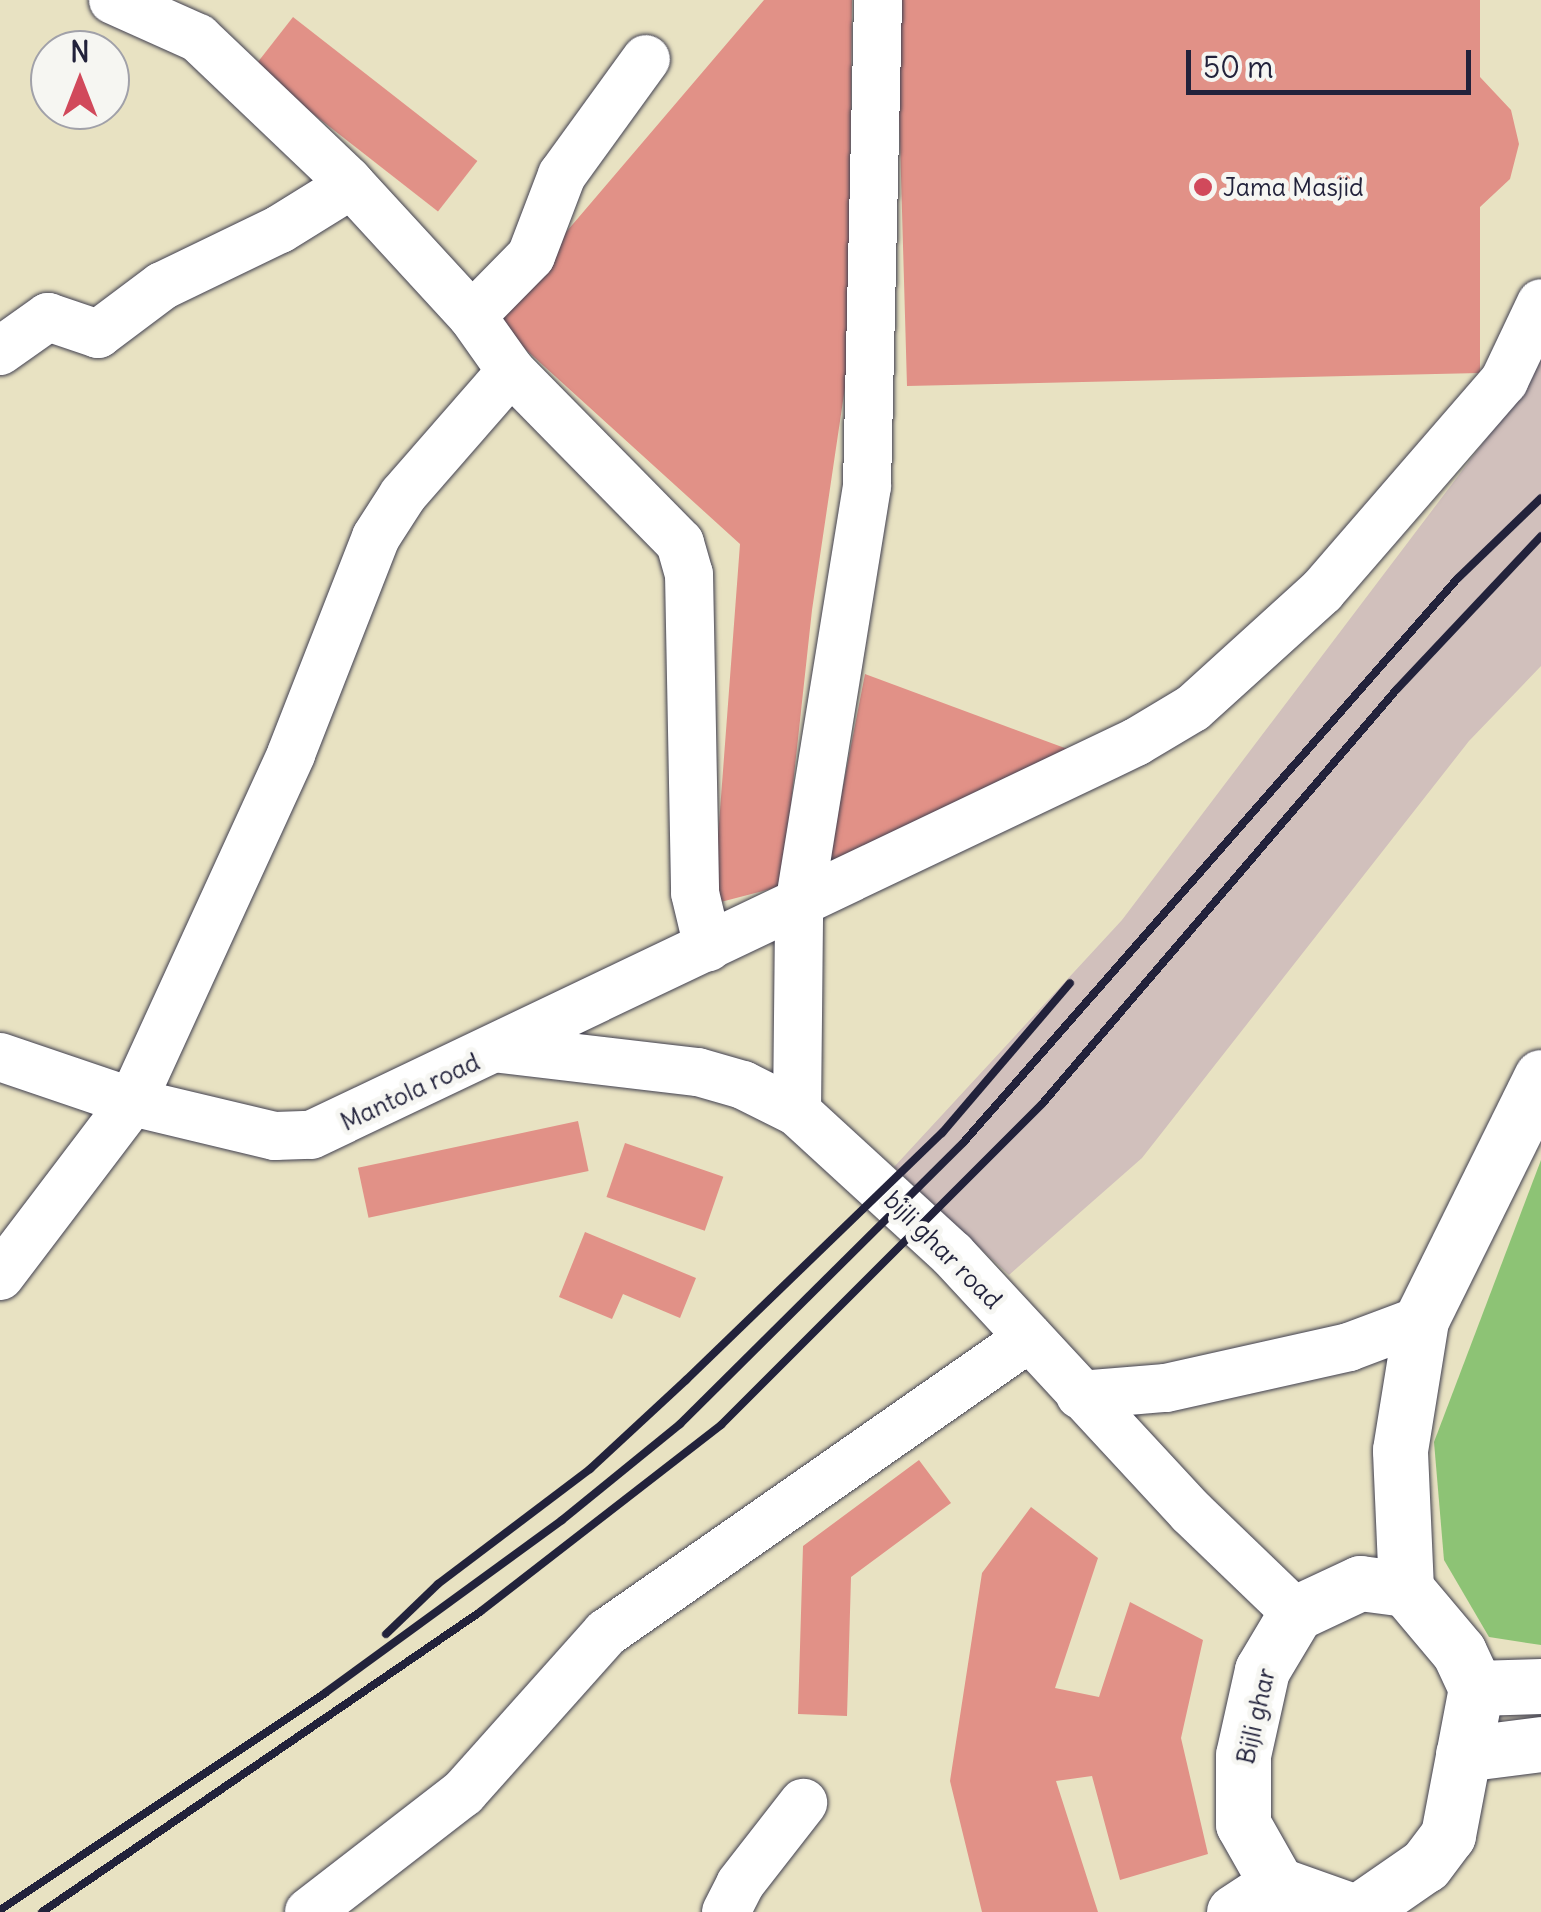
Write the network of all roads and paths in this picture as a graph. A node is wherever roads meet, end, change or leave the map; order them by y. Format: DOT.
graph roads {
  1 [pos="113,0"];
  2 [pos="878,0"];
  3 [pos="646,59"];
  4 [pos="352,185"];
  5 [pos="502,286"];
  6 [pos="1541,303"];
  7 [pos="0,351"];
  8 [pos="511,371"];
  9 [pos="799,906"];
  10 [pos="708,947"];
  11 [pos="501,1049"];
  12 [pos="0,1057"];
  13 [pos="1541,1078"];
  14 [pos="132,1102"];
  15 [pos="796,1112"];
  16 [pos="0,1276"];
  17 [pos="1420,1320"];
  18 [pos="1028,1338"];
  19 [pos="1080,1395"];
  20 [pos="1406,1588"];
  21 [pos="1296,1613"];
  22 [pos="1541,1686"];
  23 [pos="1476,1688"];
  24 [pos="1541,1744"];
  25 [pos="1464,1754"];
  26 [pos="803,1803"];
  27 [pos="1256,1898"];
  28 [pos="310,1912"];
  29 [pos="726,1912"];
  30 [pos="1356,1912"];
  1 -- 4 [label="street"];
  2 -- 9 [label="street"];
  3 -- 5 [label="street"];
  4 -- 5 [label="street"];
  4 -- 7 [label="street"];
  5 -- 8 [label="street"];
  6 -- 9 [label="street, Mantola road"];
  8 -- 10 [label="street"];
  8 -- 14 [label="street"];
  9 -- 10 [label="street, Mantola road"];
  9 -- 15 [label="street"];
  10 -- 11 [label="street, Mantola road"];
  11 -- 14 [label="street, Mantola road"];
  11 -- 15 [label="street, bijli ghar road"];
  12 -- 14 [label="street, Mantola road"];
  13 -- 17 [label="main road"];
  14 -- 16 [label="street"];
  15 -- 18 [label="street, bijli ghar road"];
  17 -- 19 [label="street"];
  17 -- 20 [label="main road"];
  18 -- 19 [label="street, bijli ghar road"];
  18 -- 28 [label="street"];
  19 -- 21 [label="street, bijli ghar road"];
  20 -- 21 [label="main road"];
  20 -- 23 [label="main road"];
  21 -- 27 [label="main road, Bijli ghar"];
  22 -- 23 [label="main road"];
  23 -- 25 [label="main road, Bijli ghar"];
  24 -- 25 [label="main road"];
  25 -- 30 [label="main road, Bijli ghar"];
  26 -- 29 [label="street"];
  27 -- 30 [label="main road, Bijli ghar"];
}
